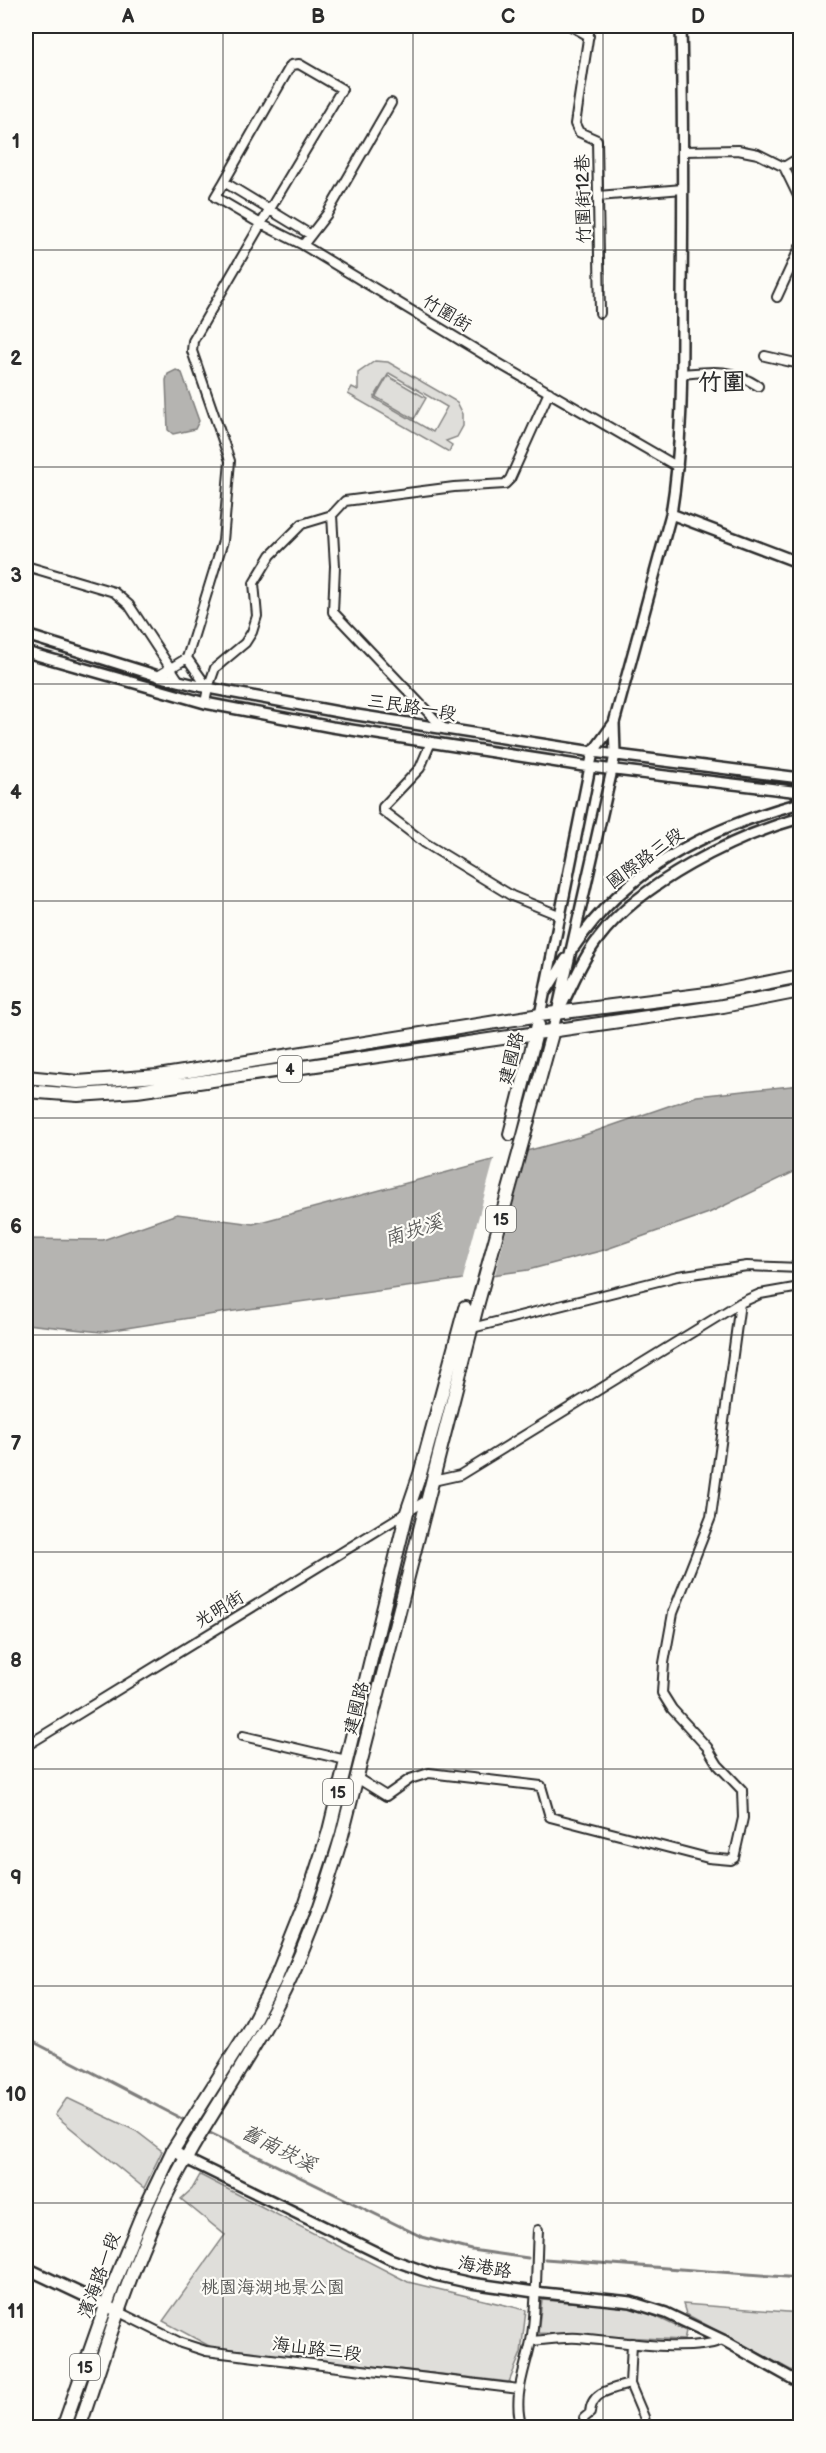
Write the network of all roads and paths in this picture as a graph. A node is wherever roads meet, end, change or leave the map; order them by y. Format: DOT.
graph roads {
  1 [pos="571,26"];
  2 [pos="590,26"];
  3 [pos="681,26"];
  4 [pos="589,36"];
  5 [pos="391,103"];
  6 [pos="683,151"];
  7 [pos="801,157"];
  8 [pos="784,167"];
  9 [pos="225,182"];
  10 [pos="683,189"];
  11 [pos="598,196"];
  12 [pos="801,200"];
  13 [pos="270,209"];
  14 [pos="261,224"];
  15 [pos="311,235"];
  16 [pos="303,245"];
  17 [pos="801,247"];
  18 [pos="777,297"];
  19 [pos="600,313"];
  20 [pos="765,356"];
  21 [pos="801,364"];
  22 [pos="682,374"];
  23 [pos="758,386"];
  24 [pos="549,392"];
  25 [pos="678,467"];
  26 [pos="332,514"];
  27 [pos="671,514"];
  28 [pos="801,563"];
  29 [pos="26,566"];
  30 [pos="26,635"];
  31 [pos="26,652"];
  32 [pos="187,658"];
  33 [pos="171,668"];
  34 [pos="158,676"];
  35 [pos="179,681"];
  36 [pos="208,688"];
  37 [pos="205,703"];
  38 [pos="614,723"];
  39 [pos="444,729"];
  40 [pos="431,742"];
  41 [pos="593,752"];
  42 [pos="615,754"];
  43 [pos="590,767"];
  44 [pos="612,770"];
  45 [pos="801,778"];
  46 [pos="801,792"];
  47 [pos="801,803"];
  48 [pos="801,818"];
  49 [pos="561,916"];
  50 [pos="569,954"];
  51 [pos="801,976"];
  52 [pos="547,990"];
  53 [pos="801,991"];
  54 [pos="558,1013"];
  55 [pos="540,1015"];
  56 [pos="553,1030"];
  57 [pos="536,1032"];
  58 [pos="26,1077"];
  59 [pos="26,1091"];
  60 [pos="510,1134"];
  61 [pos="801,1268"];
  62 [pos="801,1287"];
  63 [pos="740,1303"];
  64 [pos="471,1307"];
  65 [pos="472,1328"];
  66 [pos="433,1481"];
  67 [pos="428,1499"];
  68 [pos="407,1512"];
  69 [pos="243,1736"];
  70 [pos="26,1746"];
  71 [pos="346,1760"];
  72 [pos="357,1778"];
  73 [pos="176,2145"];
  74 [pos="190,2153"];
  75 [pos="538,2230"];
  76 [pos="26,2268"];
  77 [pos="534,2292"];
  78 [pos="107,2306"];
  79 [pos="119,2312"];
  80 [pos="723,2340"];
  81 [pos="531,2341"];
  82 [pos="632,2343"];
  83 [pos="801,2383"];
  84 [pos="630,2384"];
  85 [pos="519,2389"];
  86 [pos="584,2418"];
  87 [pos="63,2427"];
  88 [pos="79,2427"];
  89 [pos="522,2427"];
  90 [pos="646,2427"];
  1 -- 4 [label="street"];
  2 -- 4 [label="street, 竹圍街12巷"];
  3 -- 6 [label="street"];
  4 -- 11 [label="street, 竹圍街12巷"];
  5 -- 15 [label="street"];
  6 -- 8 [label="street"];
  6 -- 10 [label="street"];
  7 -- 8 [label="street"];
  8 -- 12 [label="street"];
  9 -- 13 [label="street"];
  9 -- 13 [label="street"];
  9 -- 14 [label="street, 竹圍街"];
  10 -- 11 [label="street"];
  10 -- 22 [label="street"];
  11 -- 19 [label="street, 竹圍街12巷"];
  13 -- 14 [label="street"];
  13 -- 15 [label="street"];
  14 -- 16 [label="street, 竹圍街"];
  14 -- 32 [label="street"];
  15 -- 16 [label="street"];
  16 -- 24 [label="street, 竹圍街"];
  17 -- 18 [label="street"];
  20 -- 21 [label="street"];
  22 -- 23 [label="street"];
  22 -- 25 [label="street"];
  24 -- 25 [label="street, 竹圍街"];
  24 -- 26 [label="street"];
  25 -- 27 [label="street"];
  26 -- 36 [label="street"];
  26 -- 39 [label="street"];
  27 -- 28 [label="street"];
  27 -- 38 [label="street"];
  29 -- 33 [label="street"];
  30 -- 34 [label="street, 三民路一段"];
  31 -- 37 [label="street, 三民路一段"];
  32 -- 33 [label="street"];
  32 -- 36 [label="street"];
  33 -- 34 [label="street"];
  33 -- 35 [label="street"];
  34 -- 35 [label="street, 三民路一段"];
  35 -- 36 [label="street, 三民路一段"];
  36 -- 37 [label="street"];
  36 -- 39 [label="street, 三民路一段"];
  37 -- 40 [label="street, 三民路一段"];
  38 -- 41 [label="street"];
  38 -- 42 [label="street"];
  39 -- 41 [label="street, 三民路一段"];
  40 -- 43 [label="street, 三民路一段"];
  40 -- 49 [label="street"];
  41 -- 42 [label="street, 三民路一段"];
  41 -- 43 [label="street"];
  42 -- 44 [label="street"];
  42 -- 45 [label="street, 三民路一段"];
  43 -- 44 [label="street, 三民路一段"];
  43 -- 49 [label="street"];
  44 -- 46 [label="street, 三民路一段"];
  44 -- 50 [label="street"];
  47 -- 50 [label="street, 國際路三段"];
  48 -- 54 [label="street, 國際路三段"];
  49 -- 52 [label="street"];
  50 -- 52 [label="street, 國際路三段"];
  50 -- 54 [label="street"];
  51 -- 54 [label="main road, 4"];
  52 -- 55 [label="street, 建國路"];
  53 -- 56 [label="main road, 4"];
  54 -- 55 [label="main road, 4"];
  54 -- 56 [label="street, 建國路"];
  55 -- 57 [label="main road, 建國路"];
  55 -- 58 [label="main road, 4"];
  56 -- 57 [label="main road, 4"];
  56 -- 64 [label="main road, 建國路 / 15"];
  57 -- 59 [label="main road, 4"];
  57 -- 60 [label="main road, 建國路"];
  61 -- 65 [label="street"];
  62 -- 63 [label="street"];
  63 -- 66 [label="street"];
  63 -- 72 [label="street"];
  64 -- 65 [label="main road, 建國路 / 15"];
  64 -- 68 [label="main road, 建國路 / 15"];
  65 -- 66 [label="main road, 建國路 / 15"];
  66 -- 67 [label="main road, 建國路 / 15"];
  67 -- 68 [label="street, 光明街"];
  67 -- 72 [label="main road, 建國路 / 15"];
  68 -- 70 [label="street, 光明街"];
  68 -- 71 [label="main road, 建國路 / 15"];
  69 -- 71 [label="street"];
  71 -- 73 [label="main road, 建國路 / 15"];
  72 -- 74 [label="main road, 建國路 / 15"];
  73 -- 74 [label="street, 海港路"];
  73 -- 78 [label="main road, 濱海路一段 / 15"];
  74 -- 77 [label="street, 海港路"];
  74 -- 79 [label="main road, 濱海路一段 / 15"];
  75 -- 77 [label="street"];
  76 -- 78 [label="main road"];
  77 -- 80 [label="street, 海港路"];
  77 -- 81 [label="street"];
  78 -- 79 [label="main road"];
  78 -- 87 [label="main road, 濱海路一段 / 15"];
  79 -- 85 [label="street, 海山路三段"];
  79 -- 88 [label="main road, 濱海路一段 / 15"];
  80 -- 82 [label="street"];
  80 -- 83 [label="street, 海港路"];
  81 -- 82 [label="street"];
  81 -- 85 [label="street"];
  82 -- 84 [label="street"];
  84 -- 86 [label="street"];
  84 -- 90 [label="street"];
  85 -- 89 [label="street"];
}
